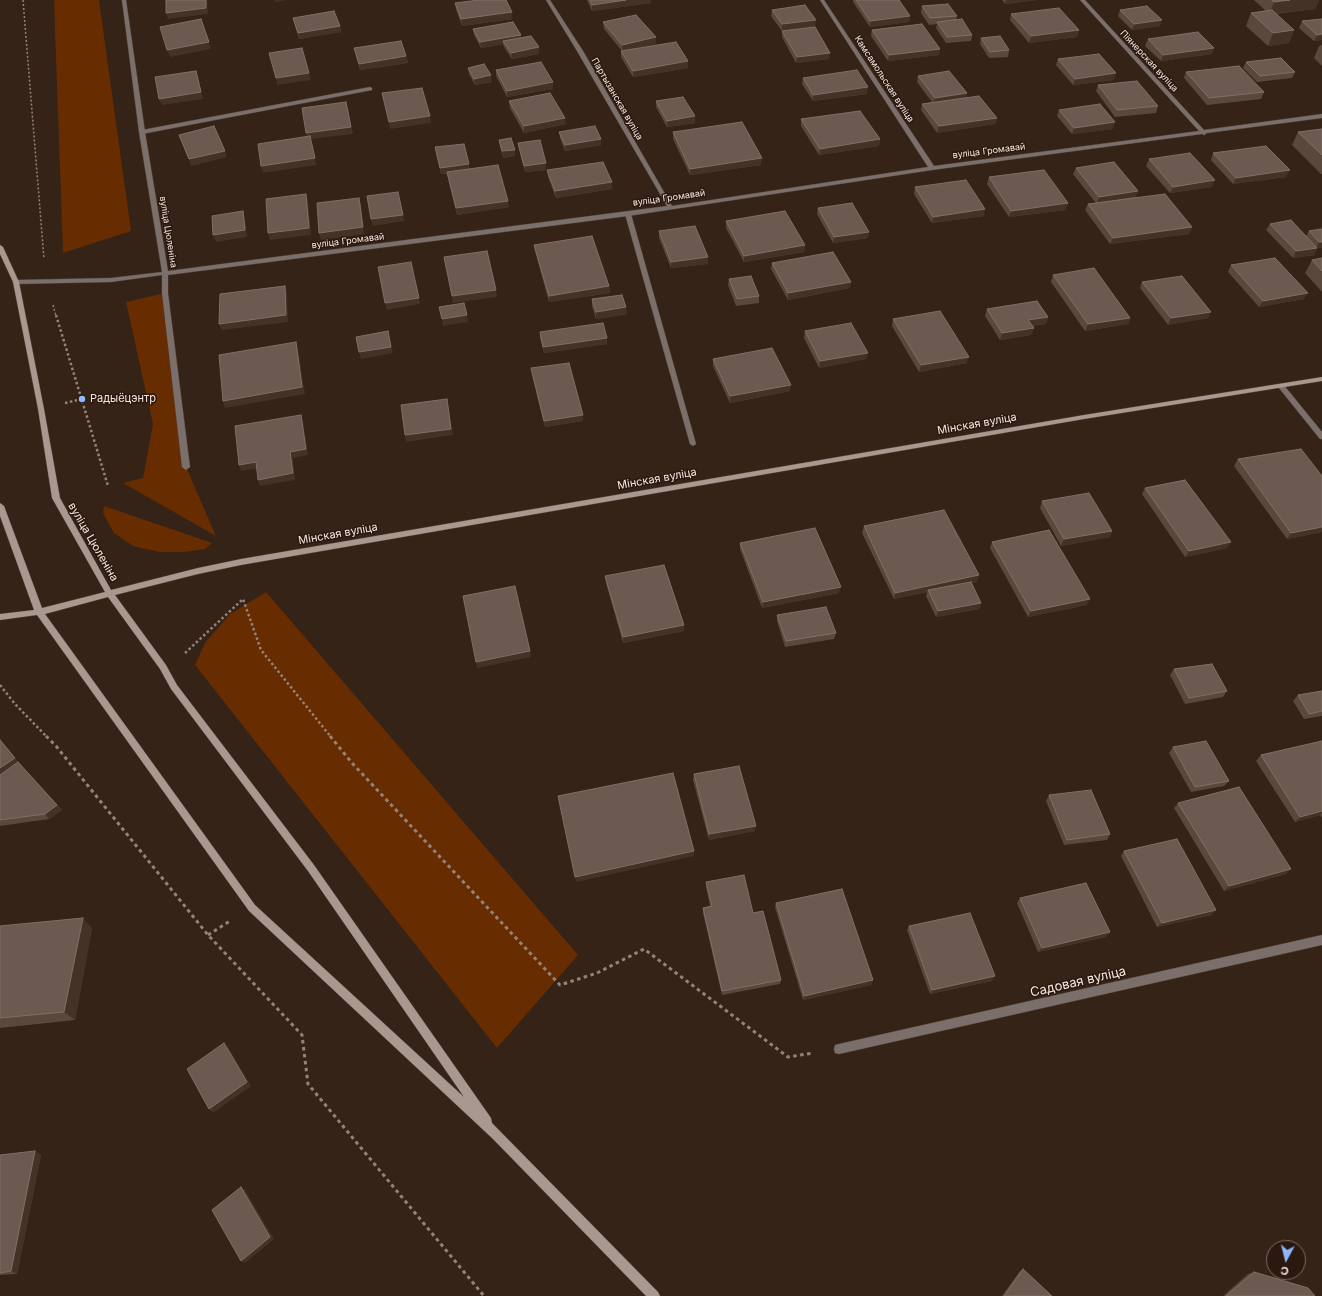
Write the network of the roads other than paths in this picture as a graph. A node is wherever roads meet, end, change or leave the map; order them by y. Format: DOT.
graph roads {
  1 [pos="124,0"];
  2 [pos="548,0"];
  3 [pos="822,0"];
  4 [pos="1082,0"];
  5 [pos="370,89"];
  6 [pos="1322,116"];
  7 [pos="142,132"];
  8 [pos="1204,133"];
  9 [pos="932,168"];
  10 [pos="670,207"];
  11 [pos="628,214"];
  12 [pos="0,247"];
  13 [pos="165,273"];
  14 [pos="16,282"];
  15 [pos="1322,379"];
  16 [pos="1281,386"];
  17 [pos="1322,437"];
  18 [pos="693,444"];
  19 [pos="186,467"];
  20 [pos="0,506"];
  21 [pos="109,593"];
  22 [pos="39,612"];
  23 [pos="0,617"];
  24 [pos="1322,940"];
  25 [pos="839,1049"];
  26 [pos="497,1135"];
  27 [pos="654,1296"];
  1 -- 7 [label="street, вуліца Цюленіна"];
  2 -- 10 [label="street, Партызанская вуліца"];
  3 -- 9 [label="street, Камсамольская вуліца"];
  4 -- 8 [label="street, Піянерская вуліца"];
  5 -- 7 [label="street"];
  6 -- 8 [label="street, вуліца Громавай"];
  7 -- 13 [label="street, вуліца Цюленіна"];
  8 -- 9 [label="street, вуліца Громавай"];
  9 -- 10 [label="street, вуліца Громавай"];
  10 -- 11 [label="street, вуліца Громавай"];
  11 -- 13 [label="street, вуліца Громавай"];
  11 -- 18 [label="street"];
  12 -- 14 [label="main road, вуліца Цюленіна"];
  13 -- 14 [label="street, вуліца Громавай"];
  13 -- 19 [label="street, вуліца Цюленіна"];
  14 -- 21 [label="main road, вуліца Цюленіна"];
  15 -- 16 [label="main road, Мінская вуліца"];
  16 -- 17 [label="street"];
  16 -- 21 [label="main road, Мінская вуліца"];
  20 -- 22 [label="main road"];
  21 -- 22 [label="main road, Мінская вуліца"];
  21 -- 26 [label="main road, вуліца Цюленіна"];
  22 -- 23 [label="main road, Мінская вуліца"];
  22 -- 26 [label="main road"];
  24 -- 25 [label="street, Садовая вуліца"];
  26 -- 27 [label="main road"];
}
